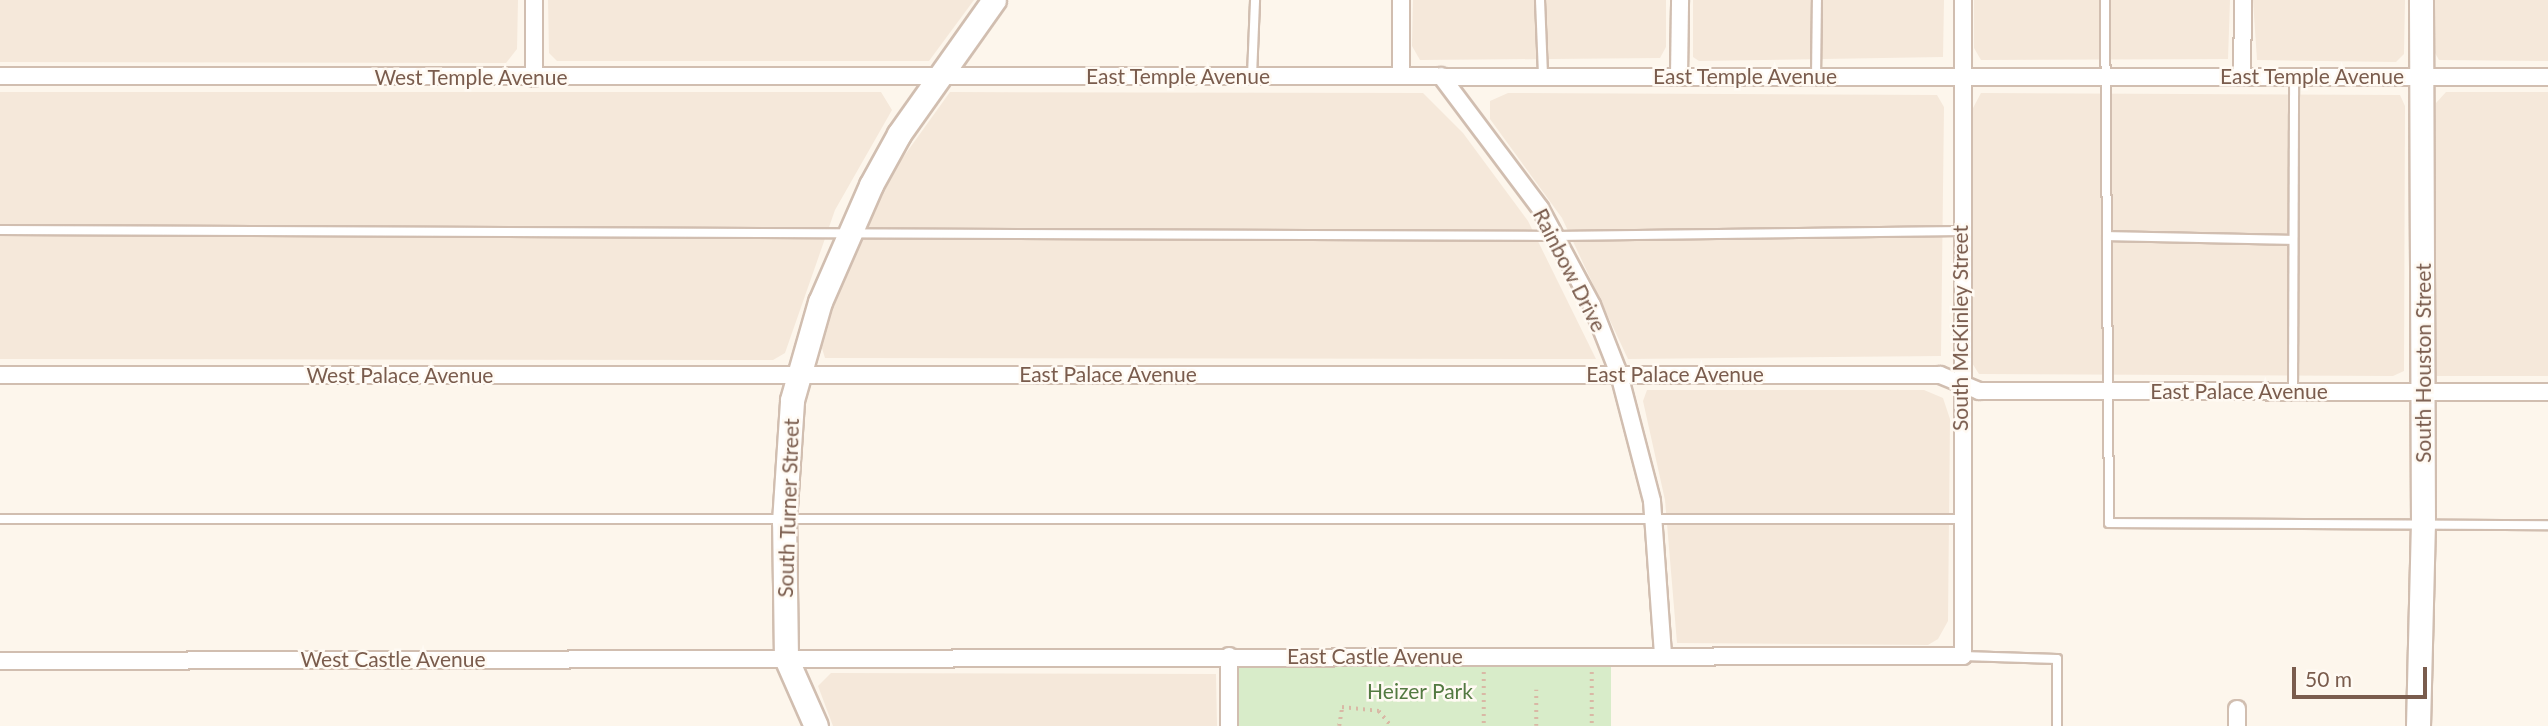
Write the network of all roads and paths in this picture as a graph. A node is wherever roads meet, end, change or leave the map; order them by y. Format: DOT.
graph roads {
  1 [pos="534,0"];
  2 [pos="994,0"];
  3 [pos="1255,0"];
  4 [pos="1401,0"];
  5 [pos="1540,0"];
  6 [pos="1680,0"];
  7 [pos="1816,0"];
  8 [pos="1963,0"];
  9 [pos="2105,0"];
  10 [pos="2243,0"];
  11 [pos="2421,0"];
  12 [pos="0,76"];
  13 [pos="1252,76"];
  14 [pos="1401,76"];
  15 [pos="1441,76"];
  16 [pos="1543,76"];
  17 [pos="1679,76"];
  18 [pos="1963,76"];
  19 [pos="2106,76"];
  20 [pos="2242,76"];
  21 [pos="2294,76"];
  22 [pos="2420,76"];
  23 [pos="941,77"];
  24 [pos="1816,77"];
  25 [pos="2548,77"];
  26 [pos="534,78"];
  27 [pos="0,230"];
  28 [pos="848,231"];
  29 [pos="1961,231"];
  30 [pos="1555,236"];
  31 [pos="2107,236"];
  32 [pos="2293,240"];
  33 [pos="799,374"];
  34 [pos="1619,374"];
  35 [pos="0,375"];
  36 [pos="1959,383"];
  37 [pos="2112,391"];
  38 [pos="2293,391"];
  39 [pos="2424,392"];
  40 [pos="2548,392"];
  41 [pos="0,519"];
  42 [pos="1961,519"];
  43 [pos="1655,521"];
  44 [pos="784,522"];
  45 [pos="2423,525"];
  46 [pos="2548,525"];
  47 [pos="1229,656"];
  48 [pos="1484,656"];
  49 [pos="1592,656"];
  50 [pos="1663,656"];
  51 [pos="1963,656"];
  52 [pos="786,658"];
  53 [pos="0,661"];
  54 [pos="1536,690"];
  55 [pos="816,726"];
  56 [pos="1230,726"];
  57 [pos="1339,726"];
  58 [pos="1391,726"];
  59 [pos="1484,726"];
  60 [pos="1536,726"];
  61 [pos="1592,726"];
  62 [pos="2057,726"];
  63 [pos="2418,726"];
  1 -- 26 [label="street"];
  2 -- 23 [label="main road, South Turner Street"];
  3 -- 13 [label="lane"];
  4 -- 14 [label="street"];
  5 -- 16 [label="lane"];
  6 -- 17 [label="street"];
  7 -- 24 [label="lane"];
  8 -- 18 [label="street, South McKinley Street"];
  9 -- 19 [label="lane"];
  10 -- 20 [label="street"];
  11 -- 22 [label="main road, South Houston Street"];
  12 -- 26 [label="street, West Temple Avenue"];
  13 -- 14 [label="street, East Temple Avenue"];
  13 -- 23 [label="street, East Temple Avenue"];
  14 -- 15 [label="street, East Temple Avenue"];
  15 -- 16 [label="street, East Temple Avenue"];
  15 -- 30 [label="street, Rainbow Drive"];
  16 -- 17 [label="street, East Temple Avenue"];
  17 -- 24 [label="street, East Temple Avenue"];
  18 -- 19 [label="street, East Temple Avenue"];
  18 -- 24 [label="street, East Temple Avenue"];
  18 -- 29 [label="street, South McKinley Street"];
  19 -- 20 [label="street, East Temple Avenue"];
  19 -- 31 [label="lane"];
  20 -- 21 [label="street, East Temple Avenue"];
  21 -- 22 [label="street, East Temple Avenue"];
  21 -- 32 [label="lane"];
  22 -- 25 [label="street, East Temple Avenue"];
  22 -- 39 [label="main road, South Houston Street"];
  23 -- 26 [label="street, West Temple Avenue"];
  23 -- 28 [label="main road, South Turner Street"];
  27 -- 28 [label="lane"];
  28 -- 30 [label="lane"];
  28 -- 33 [label="main road, South Turner Street"];
  29 -- 30 [label="lane"];
  29 -- 36 [label="street, South McKinley Street"];
  30 -- 34 [label="street, Rainbow Drive"];
  31 -- 32 [label="lane"];
  31 -- 37 [label="lane"];
  32 -- 38 [label="lane"];
  33 -- 34 [label="street, East Palace Avenue"];
  33 -- 35 [label="street, West Palace Avenue"];
  33 -- 44 [label="main road, South Turner Street"];
  34 -- 36 [label="street, East Palace Avenue"];
  34 -- 43 [label="street, Rainbow Drive"];
  36 -- 37 [label="street, East Palace Avenue"];
  36 -- 42 [label="street, South McKinley Street"];
  37 -- 38 [label="street, East Palace Avenue"];
  37 -- 45 [label="lane"];
  38 -- 39 [label="street, East Palace Avenue"];
  39 -- 40 [label="street, East Palace Avenue"];
  39 -- 45 [label="main road, South Houston Street"];
  41 -- 44 [label="lane"];
  42 -- 43 [label="lane"];
  42 -- 51 [label="street, South McKinley Street"];
  43 -- 44 [label="lane"];
  43 -- 50 [label="street, Rainbow Drive"];
  44 -- 52 [label="main road, South Turner Street"];
  45 -- 46 [label="lane"];
  45 -- 63 [label="main road, South Houston Street"];
  47 -- 48 [label="street, East Castle Avenue"];
  47 -- 52 [label="street, East Castle Avenue"];
  47 -- 56 [label="street"];
  48 -- 49 [label="street, East Castle Avenue"];
  48 -- 59 [label="path"];
  49 -- 50 [label="street, East Castle Avenue"];
  49 -- 61 [label="path"];
  50 -- 51 [label="street, East Castle Avenue"];
  51 -- 62 [label="lane"];
  52 -- 53 [label="street, West Castle Avenue"];
  52 -- 55 [label="main road, South Turner Street"];
  54 -- 60 [label="path"];
  57 -- 58 [label="path"];
}
